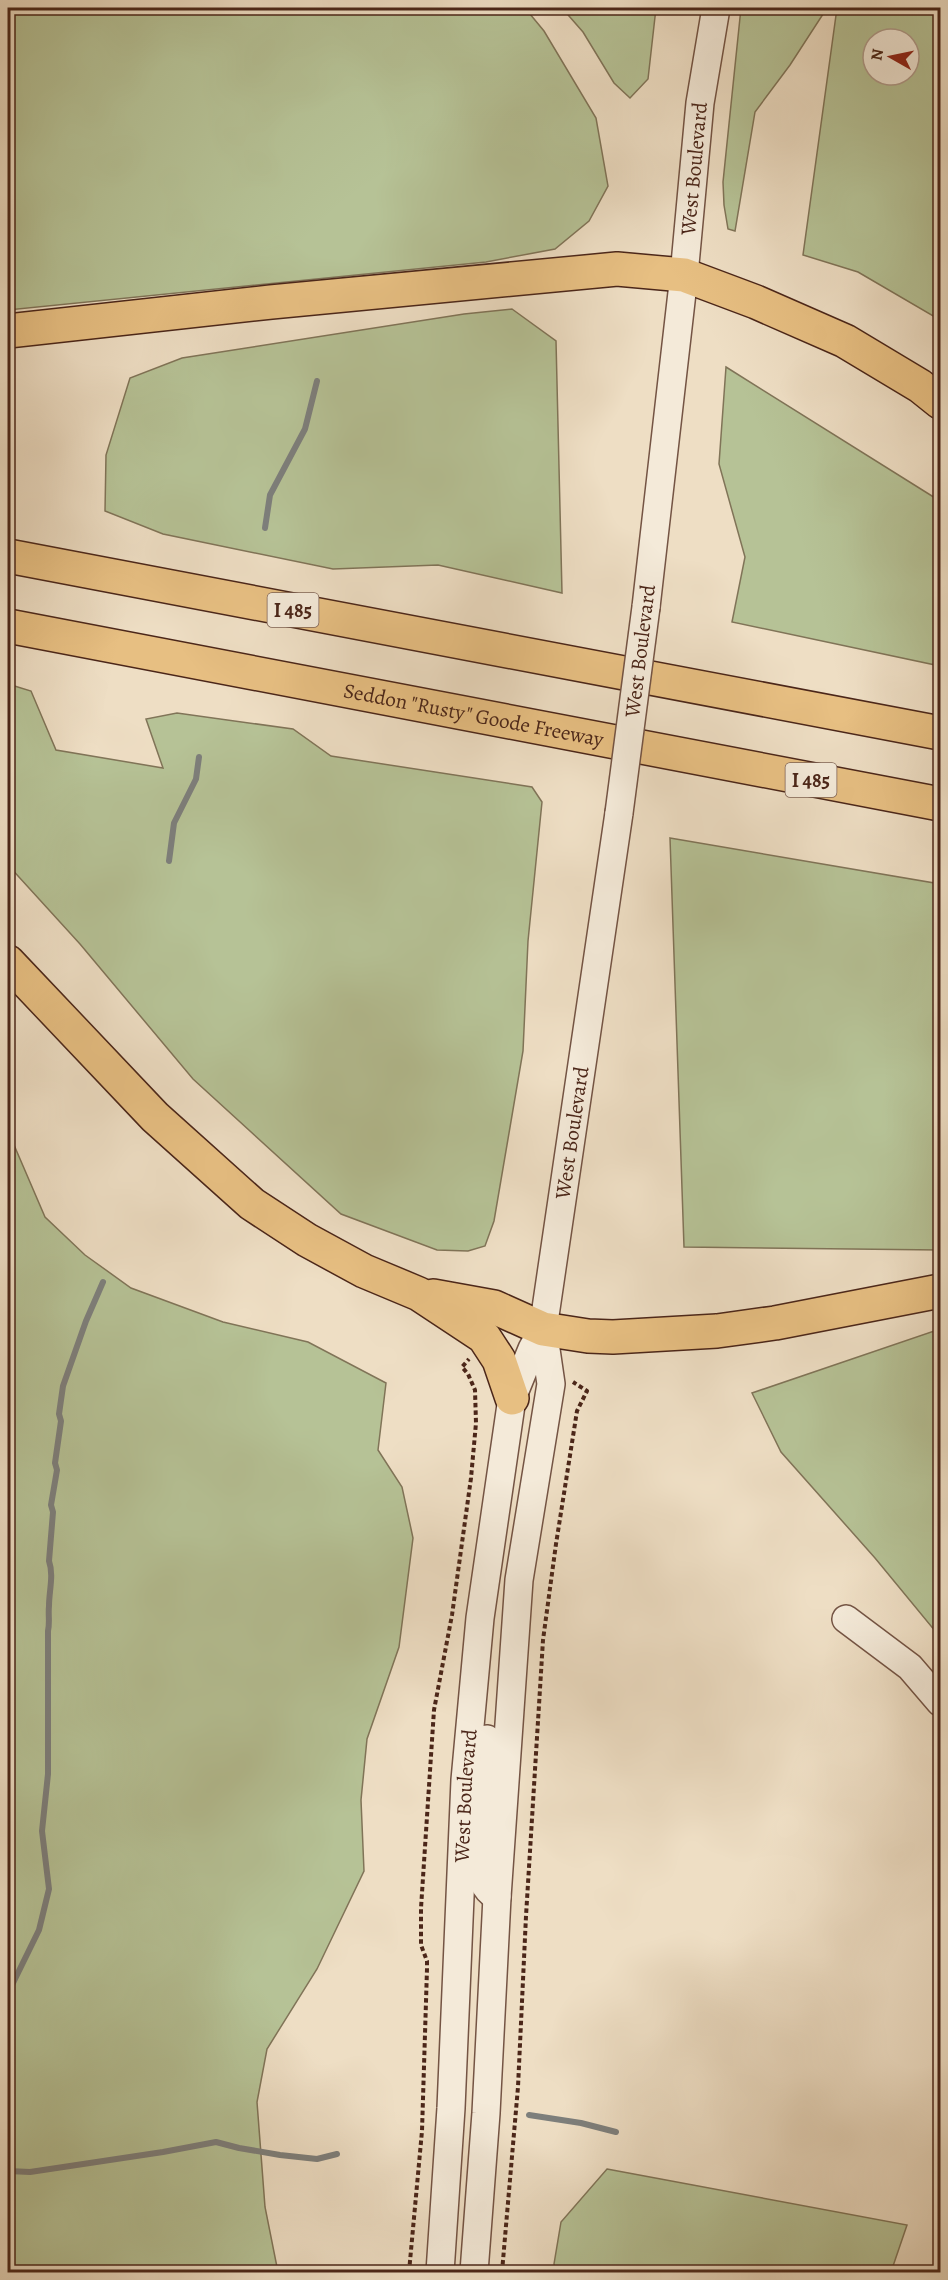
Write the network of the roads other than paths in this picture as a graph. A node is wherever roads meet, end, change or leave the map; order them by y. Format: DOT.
graph roads {
  1 [pos="716,8"];
  2 [pos="684,275"];
  3 [pos="8,331"];
  4 [pos="940,402"];
  5 [pos="8,556"];
  6 [pos="8,626"];
  7 [pos="940,733"];
  8 [pos="940,804"];
  9 [pos="8,962"];
  10 [pos="940,1291"];
  11 [pos="419,1294"];
  12 [pos="543,1329"];
  13 [pos="512,1398"];
  14 [pos="480,1618"];
  15 [pos="846,1619"];
  16 [pos="940,1702"];
  17 [pos="459,1891"];
  18 [pos="497,1897"];
  19 [pos="488,2068"];
  20 [pos="440,2272"];
  21 [pos="474,2272"];
  1 -- 2 [label="street, West Boulevard"];
  2 -- 3 [label="highway"];
  2 -- 4 [label="highway"];
  2 -- 12 [label="street, West Boulevard, bridge"];
  5 -- 7 [label="highway, I 485"];
  6 -- 8 [label="highway, Seddon \"Rusty\" Goode Freeway / I 485"];
  9 -- 11 [label="highway"];
  10 -- 12 [label="highway"];
  11 -- 12 [label="highway"];
  11 -- 13 [label="highway"];
  12 -- 13 [label="street, West Boulevard"];
  12 -- 18 [label="street, West Boulevard"];
  13 -- 14 [label="street, West Boulevard"];
  14 -- 17 [label="street, West Boulevard"];
  14 -- 18 [label="street"];
  15 -- 16 [label="street"];
  17 -- 19 [label="street"];
  17 -- 20 [label="street, West Boulevard"];
  18 -- 19 [label="street, West Boulevard"];
  19 -- 21 [label="street, West Boulevard"];
}
